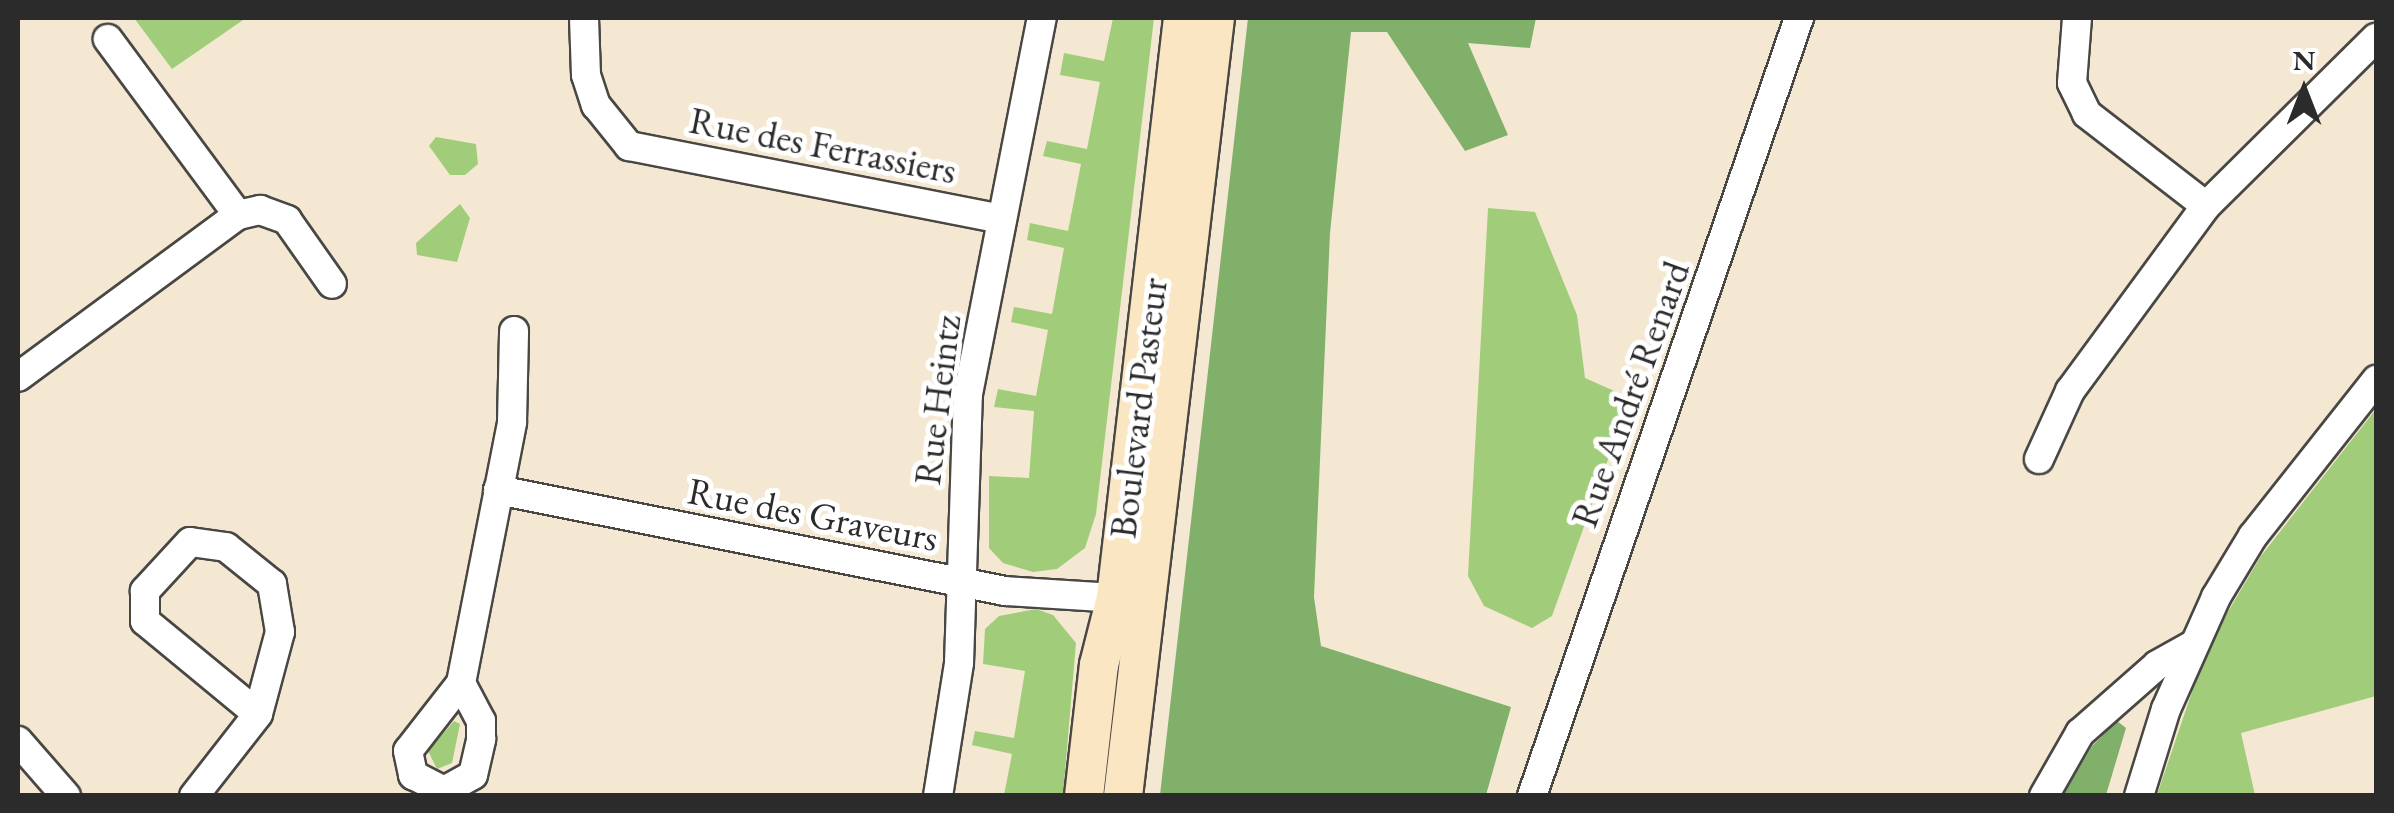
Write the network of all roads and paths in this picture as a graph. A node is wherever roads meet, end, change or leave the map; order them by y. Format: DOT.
graph roads {
  1 [pos="584,18"];
  2 [pos="1042,18"];
  3 [pos="1184,18"];
  4 [pos="1215,18"];
  5 [pos="1799,18"];
  6 [pos="2077,18"];
  7 [pos="108,38"];
  8 [pos="2376,38"];
  9 [pos="2206,206"];
  10 [pos="238,215"];
  11 [pos="1002,219"];
  12 [pos="332,284"];
  13 [pos="514,332"];
  14 [pos="18,376"];
  15 [pos="2376,380"];
  16 [pos="2039,459"];
  17 [pos="498,490"];
  18 [pos="958,579"];
  19 [pos="1116,598"];
  20 [pos="2193,646"];
  21 [pos="460,683"];
  22 [pos="258,714"];
  23 [pos="18,741"];
  24 [pos="66,796"];
  25 [pos="194,796"];
  26 [pos="938,796"];
  27 [pos="1084,796"];
  28 [pos="1123,796"];
  29 [pos="1532,796"];
  30 [pos="2044,796"];
  31 [pos="2139,796"];
  1 -- 11 [label="street, Rue des Ferrassiers"];
  2 -- 11 [label="street, Rue Heintz"];
  3 -- 19 [label="street, Boulevard Pasteur"];
  4 -- 28 [label="street, Boulevard Pasteur"];
  5 -- 29 [label="street, Rue André Renard"];
  6 -- 9 [label="street"];
  7 -- 10 [label="street"];
  8 -- 9 [label="street"];
  9 -- 16 [label="street"];
  10 -- 12 [label="street"];
  10 -- 14 [label="street"];
  11 -- 18 [label="street, Rue Heintz"];
  13 -- 17 [label="street"];
  15 -- 20 [label="street"];
  17 -- 18 [label="street, Rue des Graveurs"];
  17 -- 21 [label="street"];
  18 -- 19 [label="street, Rue des Graveurs"];
  18 -- 26 [label="street, Rue Heintz"];
  19 -- 27 [label="street, Boulevard Pasteur"];
  20 -- 30 [label="street"];
  20 -- 31 [label="street"];
  22 -- 22 [label="street"];
  22 -- 25 [label="street"];
  23 -- 24 [label="street"];
}
